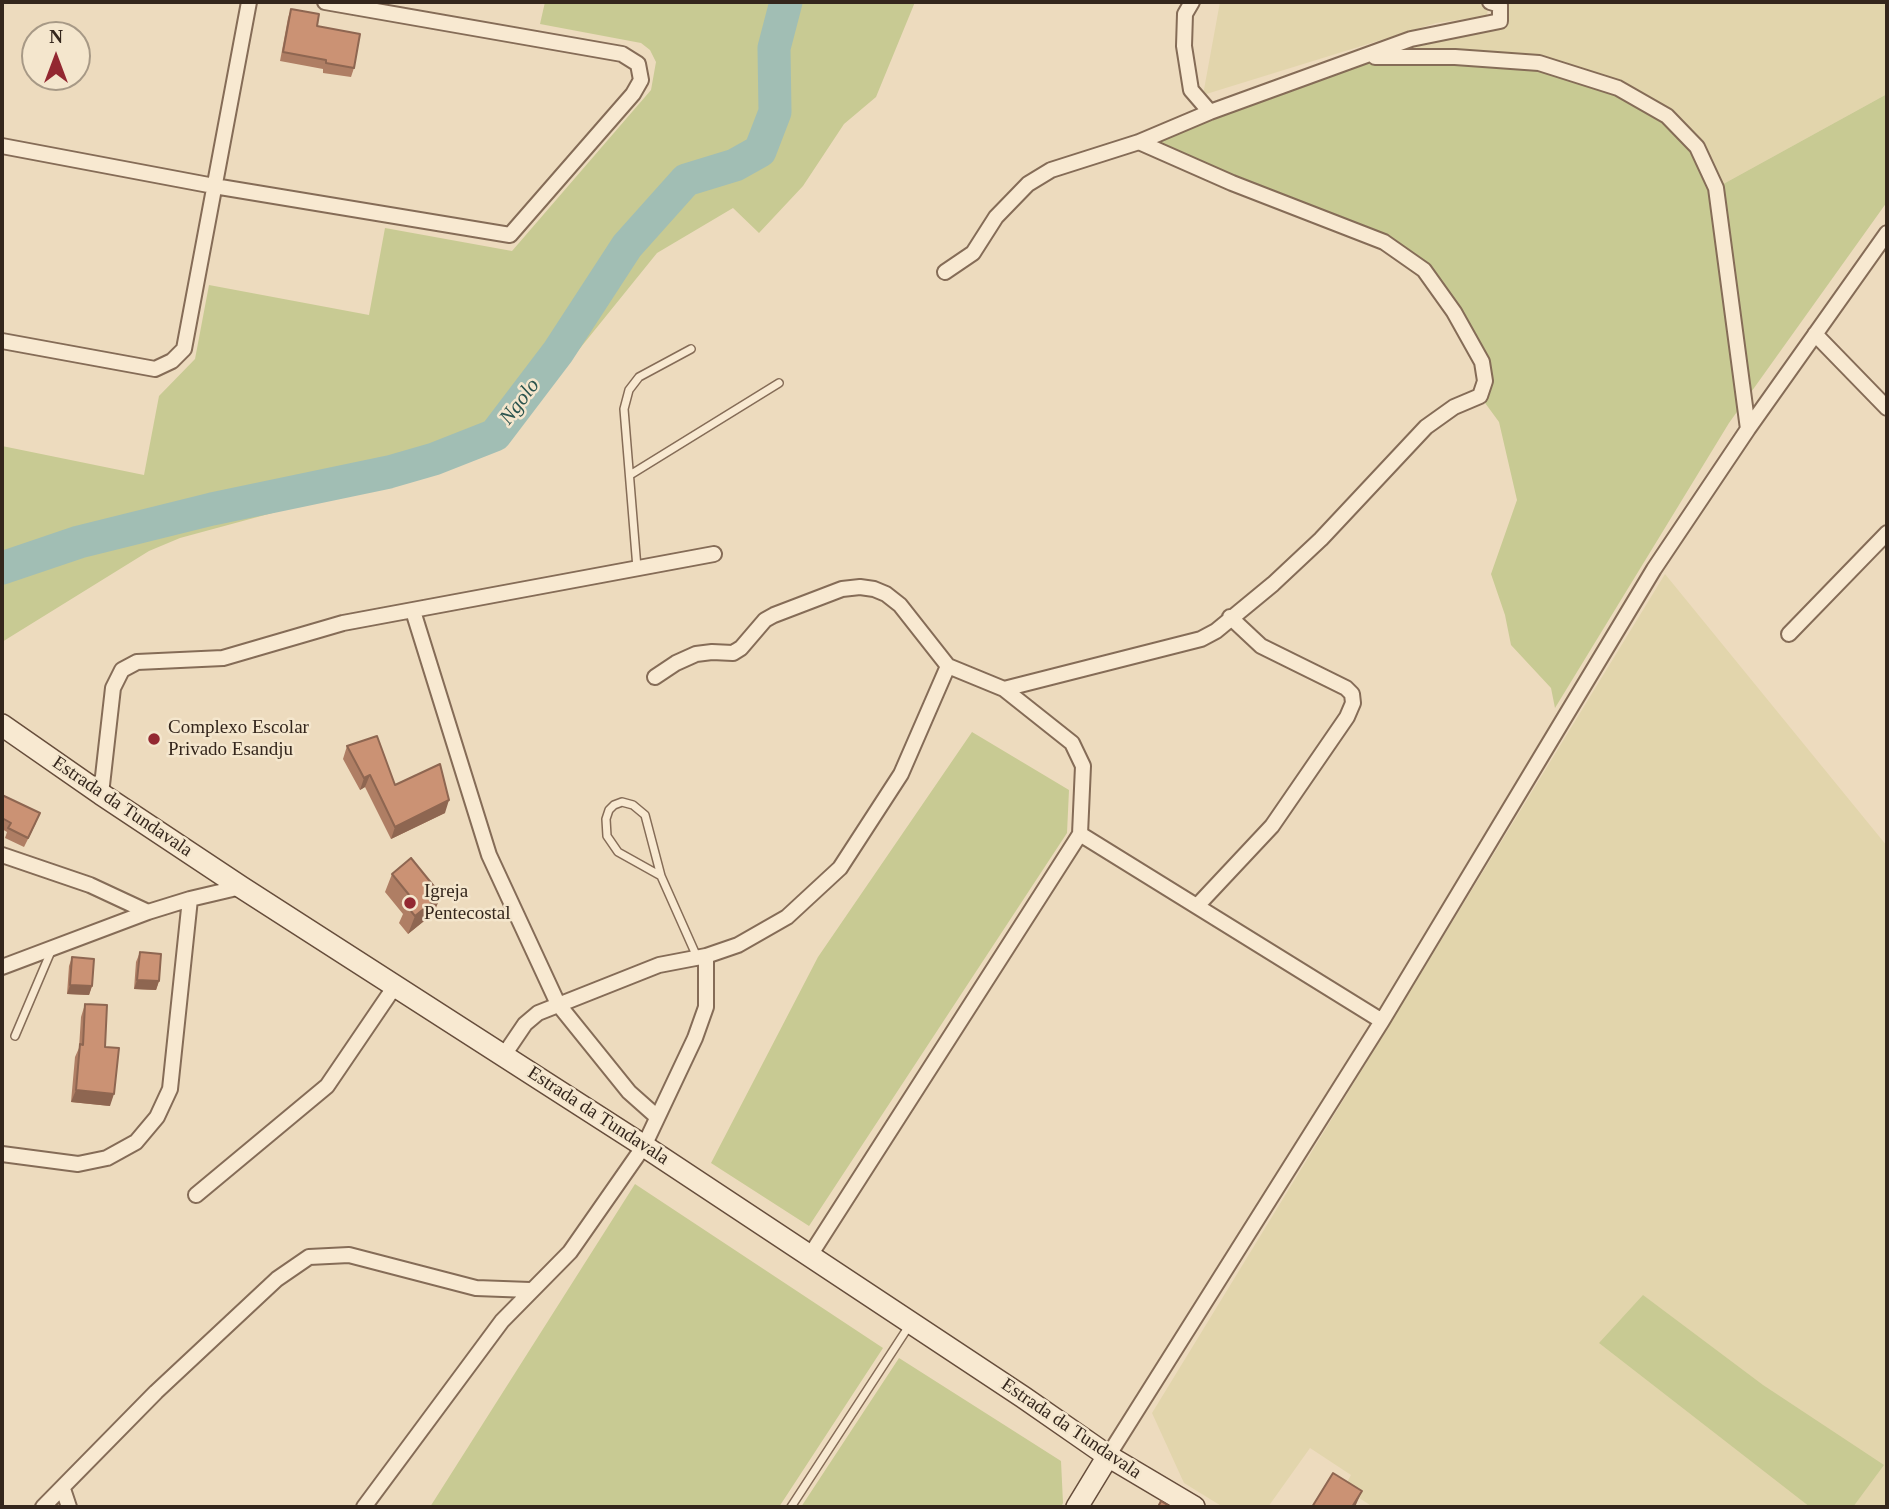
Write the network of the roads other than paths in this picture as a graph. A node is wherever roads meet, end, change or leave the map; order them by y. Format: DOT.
graph roads {
  1 [pos="249,2"];
  2 [pos="325,2"];
  3 [pos="1192,2"];
  4 [pos="1490,2"];
  5 [pos="1362,57"];
  6 [pos="1210,112"];
  7 [pos="1139,142"];
  8 [pos="2,146"];
  9 [pos="214,186"];
  10 [pos="1887,233"];
  11 [pos="945,272"];
  12 [pos="1815,334"];
  13 [pos="2,341"];
  14 [pos="691,349"];
  15 [pos="779,383"];
  16 [pos="1887,408"];
  17 [pos="1748,429"];
  18 [pos="630,475"];
  19 [pos="1887,533"];
  20 [pos="714,554"];
  21 [pos="637,568"];
  22 [pos="413,611"];
  23 [pos="1230,617"];
  24 [pos="1789,634"];
  25 [pos="948,666"];
  26 [pos="655,677"];
  27 [pos="1004,689"];
  28 [pos="2,725"];
  29 [pos="101,794"];
  30 [pos="1080,834"];
  31 [pos="2,856"];
  32 [pos="661,876"];
  33 [pos="241,887"];
  34 [pos="190,899"];
  35 [pos="1197,906"];
  36 [pos="148,912"];
  37 [pos="53,948"];
  38 [pos="702,957"];
  39 [pos="2,967"];
  40 [pos="395,986"];
  41 [pos="558,1004"];
  42 [pos="1382,1021"];
  43 [pos="15,1036"];
  44 [pos="504,1055"];
  45 [pos="656,1116"];
  46 [pos="644,1146"];
  47 [pos="2,1154"];
  48 [pos="196,1195"];
  49 [pos="809,1256"];
  50 [pos="530,1290"];
  51 [pos="911,1322"];
  52 [pos="1108,1456"];
  53 [pos="62,1489"];
  54 [pos="43,1507"];
  55 [pos="69,1507"];
  56 [pos="363,1507"];
  57 [pos="791,1507"];
  58 [pos="1077,1507"];
  59 [pos="1194,1507"];
  1 -- 9 [label="street"];
  2 -- 9 [label="street"];
  3 -- 6 [label="street"];
  4 -- 5 [label="street"];
  5 -- 6 [label="street"];
  5 -- 17 [label="street"];
  6 -- 7 [label="street"];
  7 -- 11 [label="street"];
  7 -- 23 [label="street"];
  8 -- 9 [label="street"];
  9 -- 13 [label="street"];
  10 -- 12 [label="street"];
  12 -- 16 [label="street"];
  12 -- 17 [label="street"];
  14 -- 18 [label="lane"];
  15 -- 18 [label="lane"];
  17 -- 42 [label="street"];
  18 -- 21 [label="lane"];
  19 -- 24 [label="street"];
  20 -- 21 [label="street"];
  21 -- 22 [label="street"];
  22 -- 29 [label="street"];
  22 -- 41 [label="street"];
  23 -- 27 [label="street"];
  23 -- 35 [label="street"];
  25 -- 26 [label="street"];
  25 -- 27 [label="street"];
  25 -- 38 [label="street"];
  27 -- 30 [label="street"];
  28 -- 29 [label="main road, Estrada da Tundavala"];
  29 -- 33 [label="main road, Estrada da Tundavala"];
  30 -- 35 [label="street"];
  30 -- 49 [label="street"];
  31 -- 36 [label="street"];
  32 -- 32 [label="lane"];
  32 -- 38 [label="lane"];
  33 -- 34 [label="street"];
  33 -- 40 [label="main road, Estrada da Tundavala"];
  34 -- 36 [label="street"];
  34 -- 47 [label="street"];
  35 -- 42 [label="street"];
  36 -- 37 [label="street"];
  37 -- 39 [label="street"];
  37 -- 43 [label="lane"];
  38 -- 41 [label="street"];
  38 -- 45 [label="street"];
  40 -- 44 [label="main road, Estrada da Tundavala"];
  40 -- 48 [label="street"];
  41 -- 44 [label="street"];
  41 -- 45 [label="street"];
  42 -- 52 [label="street"];
  44 -- 46 [label="main road, Estrada da Tundavala"];
  45 -- 46 [label="street"];
  46 -- 49 [label="main road, Estrada da Tundavala"];
  46 -- 50 [label="street"];
  49 -- 51 [label="main road, Estrada da Tundavala"];
  50 -- 53 [label="street"];
  50 -- 56 [label="street"];
  51 -- 52 [label="main road, Estrada da Tundavala"];
  51 -- 57 [label="lane"];
  52 -- 58 [label="main road"];
  52 -- 59 [label="main road, Estrada da Tundavala"];
  53 -- 54 [label="street"];
  53 -- 55 [label="street"];
}
